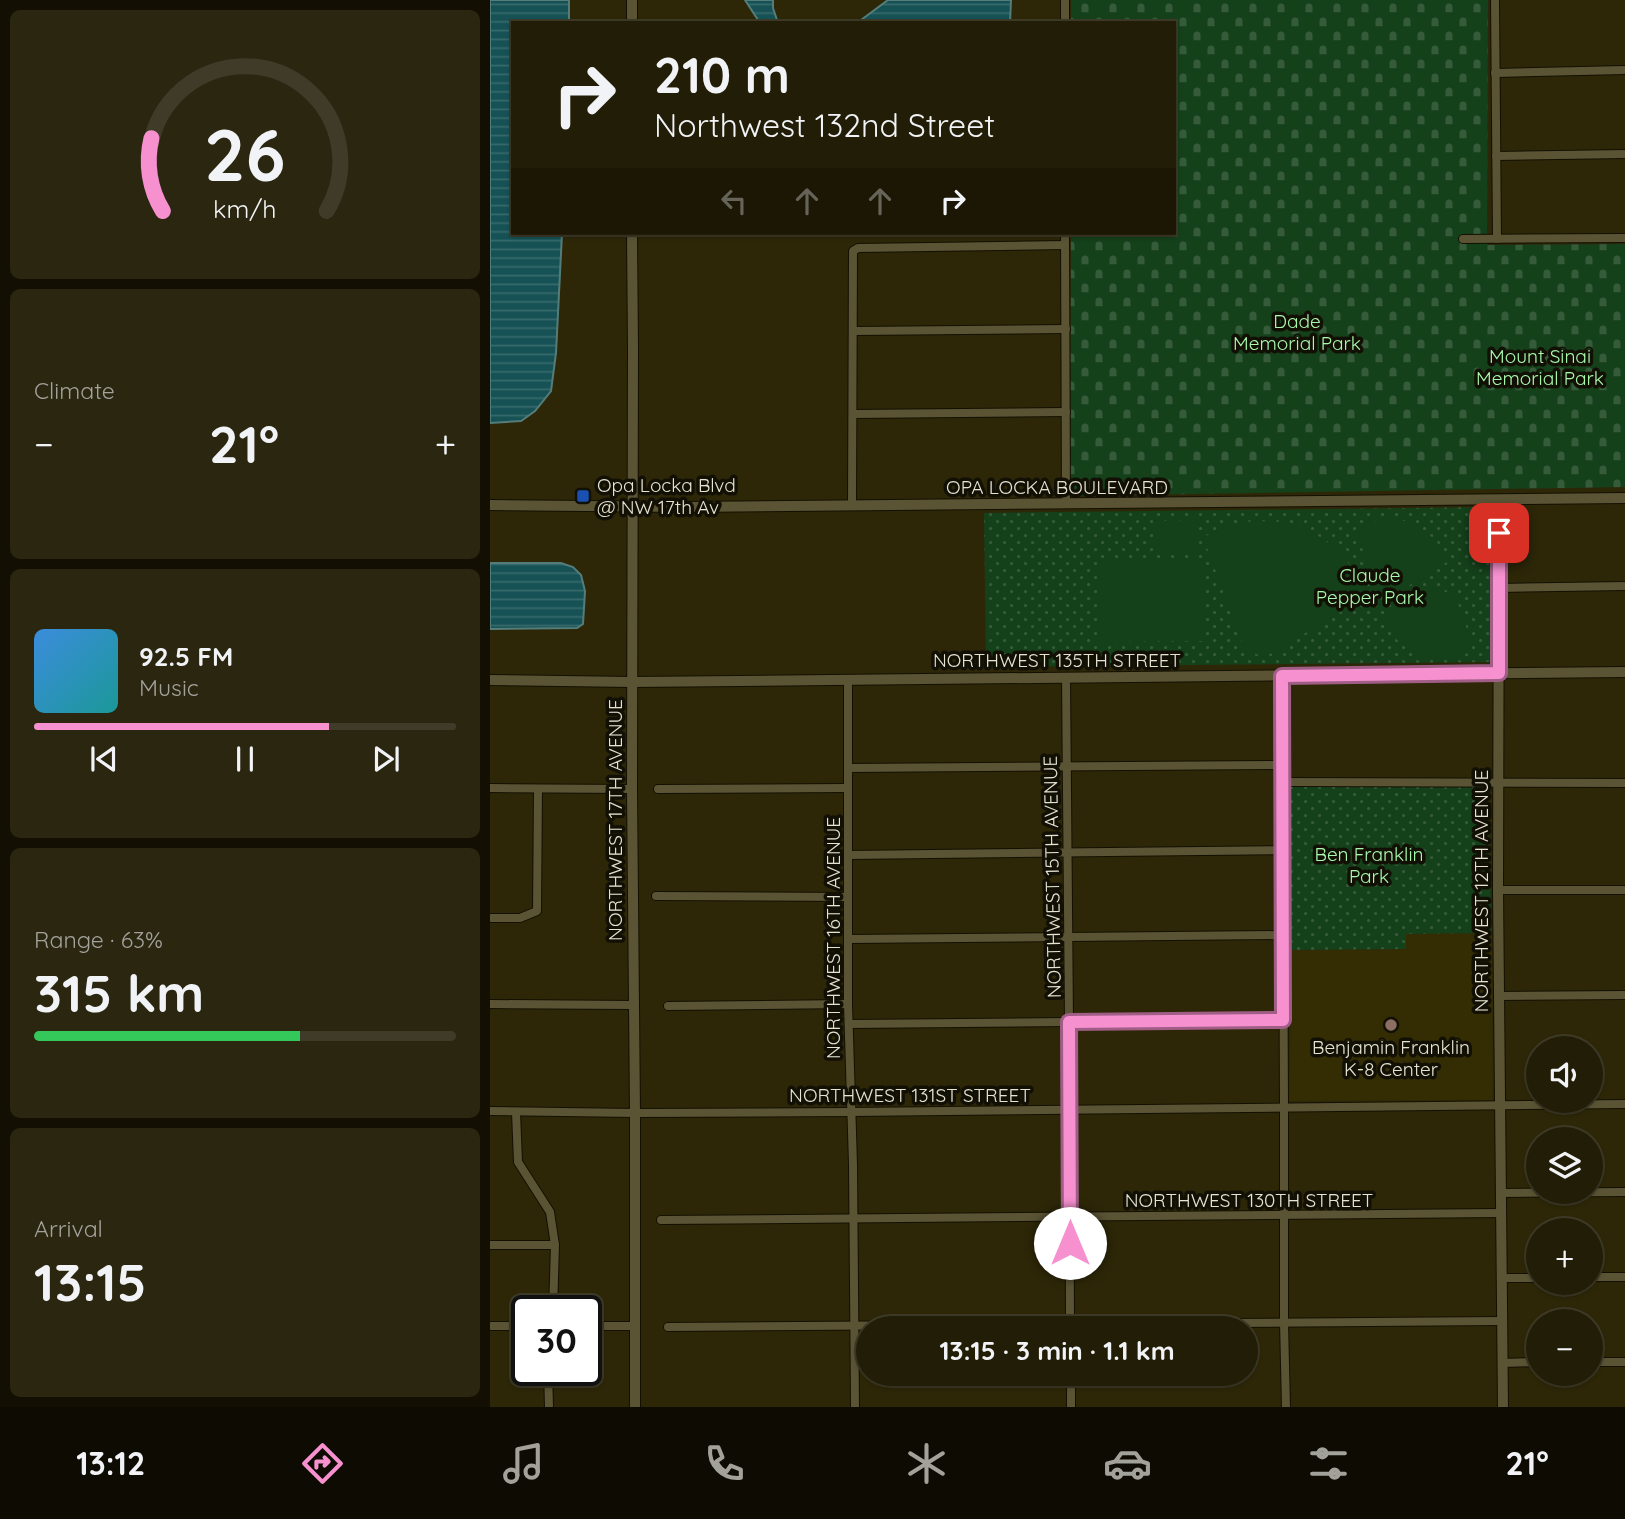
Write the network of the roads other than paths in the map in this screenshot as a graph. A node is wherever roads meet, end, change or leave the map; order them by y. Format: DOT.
graph roads {
  1 [pos="632,0"];
  2 [pos="1065,0"];
  3 [pos="1495,0"];
  4 [pos="632,21"];
  5 [pos="1065,21"];
  6 [pos="1625,70"];
  7 [pos="1495,73"];
  8 [pos="1625,154"];
  9 [pos="1496,156"];
  10 [pos="632,235"];
  11 [pos="1065,235"];
  12 [pos="1625,238"];
  13 [pos="1463,239"];
  14 [pos="1497,239"];
  15 [pos="1065,245"];
  16 [pos="1066,329"];
  17 [pos="853,331"];
  18 [pos="1066,412"];
  19 [pos="853,414"];
  20 [pos="1625,498"];
  21 [pos="1499,500"];
  22 [pos="1066,504"];
  23 [pos="490,505"];
  24 [pos="632,506"];
  25 [pos="852,506"];
  26 [pos="1625,586"];
  27 [pos="1498,588"];
  28 [pos="1625,672"];
  29 [pos="1499,673"];
  30 [pos="1282,676"];
  31 [pos="1066,677"];
  32 [pos="848,679"];
  33 [pos="490,680"];
  34 [pos="632,682"];
  35 [pos="1283,765"];
  36 [pos="1066,767"];
  37 [pos="848,768"];
  38 [pos="1283,782"];
  39 [pos="1498,782"];
  40 [pos="1625,783"];
  41 [pos="490,788"];
  42 [pos="538,789"];
  43 [pos="632,789"];
  44 [pos="658,789"];
  45 [pos="848,789"];
  46 [pos="1283,850"];
  47 [pos="1067,852"];
  48 [pos="848,855"];
  49 [pos="1498,890"];
  50 [pos="1625,890"];
  51 [pos="656,896"];
  52 [pos="848,897"];
  53 [pos="490,918"];
  54 [pos="1284,935"];
  55 [pos="1068,937"];
  56 [pos="848,939"];
  57 [pos="1625,995"];
  58 [pos="1499,996"];
  59 [pos="490,1004"];
  60 [pos="848,1004"];
  61 [pos="634,1005"];
  62 [pos="667,1006"];
  63 [pos="1283,1020"];
  64 [pos="1069,1022"];
  65 [pos="849,1024"];
  66 [pos="1625,1104"];
  67 [pos="1501,1105"];
  68 [pos="1284,1108"];
  69 [pos="1069,1110"];
  70 [pos="490,1111"];
  71 [pos="516,1112"];
  72 [pos="852,1112"];
  73 [pos="635,1113"];
  74 [pos="1625,1192"];
  75 [pos="1501,1193"];
  76 [pos="1501,1213"];
  77 [pos="1069,1216"];
  78 [pos="1283,1216"];
  79 [pos="853,1219"];
  80 [pos="661,1220"];
  81 [pos="490,1245"];
  82 [pos="555,1245"];
  83 [pos="1603,1277"];
  84 [pos="1625,1277"];
  85 [pos="1501,1278"];
  86 [pos="1526,1278"];
  87 [pos="553,1295"];
  88 [pos="1070,1316"];
  89 [pos="1502,1321"];
  90 [pos="1258,1322"];
  91 [pos="1284,1322"];
  92 [pos="490,1326"];
  93 [pos="511,1326"];
  94 [pos="602,1326"];
  95 [pos="635,1326"];
  96 [pos="854,1326"];
  97 [pos="668,1327"];
  98 [pos="1526,1362"];
  99 [pos="1603,1362"];
  100 [pos="1625,1362"];
  101 [pos="1502,1363"];
  102 [pos="548,1386"];
  103 [pos="1070,1386"];
  104 [pos="549,1407"];
  105 [pos="635,1407"];
  106 [pos="855,1407"];
  107 [pos="1071,1407"];
  108 [pos="1286,1407"];
  109 [pos="1503,1407"];
  1 -- 4 [label="main road"];
  2 -- 5 [label="street"];
  3 -- 7 [label="street"];
  6 -- 7 [label="street"];
  7 -- 9 [label="street"];
  8 -- 9 [label="street"];
  9 -- 14 [label="street"];
  10 -- 24 [label="main road, NORTHWEST 17TH AVENUE"];
  11 -- 15 [label="street"];
  12 -- 14 [label="street"];
  13 -- 14 [label="street"];
  15 -- 16 [label="street"];
  15 -- 17 [label="street"];
  16 -- 17 [label="street"];
  16 -- 18 [label="street"];
  17 -- 19 [label="street"];
  18 -- 19 [label="street"];
  18 -- 22 [label="street"];
  19 -- 25 [label="street"];
  20 -- 21 [label="main road, OPA LOCKA BOULEVARD"];
  21 -- 22 [label="main road, OPA LOCKA BOULEVARD"];
  21 -- 27 [label="main road, NORTHWEST 12TH AVENUE"];
  22 -- 25 [label="main road, OPA LOCKA BOULEVARD"];
  23 -- 24 [label="main road, OPA LOCKA BOULEVARD"];
  24 -- 25 [label="main road, OPA LOCKA BOULEVARD"];
  24 -- 34 [label="main road, NORTHWEST 17TH AVENUE"];
  26 -- 27 [label="street"];
  27 -- 29 [label="main road, NORTHWEST 12TH AVENUE"];
  28 -- 29 [label="main road, NORTHWEST 135TH STREET"];
  29 -- 30 [label="main road, NORTHWEST 135TH STREET"];
  29 -- 39 [label="main road, NORTHWEST 12TH AVENUE"];
  30 -- 31 [label="main road, NORTHWEST 135TH STREET"];
  30 -- 35 [label="street"];
  31 -- 32 [label="main road, NORTHWEST 135TH STREET"];
  31 -- 36 [label="street, NORTHWEST 15TH AVENUE"];
  32 -- 34 [label="main road, NORTHWEST 135TH STREET"];
  32 -- 37 [label="street, NORTHWEST 16TH AVENUE"];
  33 -- 34 [label="main road, NORTHWEST 135TH STREET"];
  34 -- 43 [label="main road, NORTHWEST 17TH AVENUE"];
  35 -- 36 [label="street"];
  35 -- 38 [label="street"];
  36 -- 37 [label="street"];
  36 -- 47 [label="street, NORTHWEST 15TH AVENUE"];
  37 -- 45 [label="street, NORTHWEST 16TH AVENUE"];
  38 -- 39 [label="street"];
  38 -- 46 [label="street"];
  39 -- 40 [label="street"];
  39 -- 49 [label="main road, NORTHWEST 12TH AVENUE"];
  41 -- 42 [label="street"];
  42 -- 43 [label="street"];
  42 -- 53 [label="street"];
  43 -- 61 [label="main road, NORTHWEST 17TH AVENUE"];
  44 -- 45 [label="street"];
  45 -- 48 [label="street, NORTHWEST 16TH AVENUE"];
  46 -- 47 [label="street"];
  46 -- 54 [label="street"];
  47 -- 48 [label="street"];
  47 -- 55 [label="street, NORTHWEST 15TH AVENUE"];
  48 -- 52 [label="street, NORTHWEST 16TH AVENUE"];
  49 -- 50 [label="street"];
  49 -- 58 [label="main road, NORTHWEST 12TH AVENUE"];
  51 -- 52 [label="street"];
  52 -- 56 [label="street, NORTHWEST 16TH AVENUE"];
  54 -- 55 [label="street"];
  54 -- 63 [label="street"];
  55 -- 56 [label="street"];
  55 -- 64 [label="street, NORTHWEST 15TH AVENUE"];
  56 -- 60 [label="street, NORTHWEST 16TH AVENUE"];
  57 -- 58 [label="street"];
  58 -- 67 [label="main road, NORTHWEST 12TH AVENUE"];
  59 -- 61 [label="street"];
  60 -- 62 [label="street"];
  60 -- 65 [label="street, NORTHWEST 16TH AVENUE"];
  61 -- 73 [label="main road, NORTHWEST 17TH AVENUE"];
  63 -- 64 [label="street"];
  63 -- 68 [label="street"];
  64 -- 65 [label="street"];
  64 -- 69 [label="street, NORTHWEST 15TH AVENUE"];
  65 -- 72 [label="street, NORTHWEST 16TH AVENUE"];
  66 -- 67 [label="street, NORTHWEST 131ST STREET"];
  67 -- 68 [label="street, NORTHWEST 131ST STREET"];
  67 -- 75 [label="main road, NORTHWEST 12TH AVENUE"];
  68 -- 69 [label="street, NORTHWEST 131ST STREET"];
  68 -- 78 [label="street"];
  69 -- 72 [label="street, NORTHWEST 131ST STREET"];
  69 -- 77 [label="street, NORTHWEST 15TH AVENUE"];
  70 -- 71 [label="street, NORTHWEST 131ST STREET"];
  71 -- 73 [label="street, NORTHWEST 131ST STREET"];
  71 -- 82 [label="street"];
  72 -- 73 [label="street, NORTHWEST 131ST STREET"];
  72 -- 79 [label="street, NORTHWEST 16TH AVENUE"];
  73 -- 95 [label="main road, NORTHWEST 17TH AVENUE"];
  74 -- 75 [label="street"];
  75 -- 76 [label="main road, NORTHWEST 12TH AVENUE"];
  76 -- 78 [label="street, NORTHWEST 130TH STREET"];
  76 -- 85 [label="main road, NORTHWEST 12TH AVENUE"];
  77 -- 78 [label="street, NORTHWEST 130TH STREET"];
  77 -- 79 [label="street, NORTHWEST 130TH STREET"];
  77 -- 88 [label="street, NORTHWEST 15TH AVENUE"];
  78 -- 91 [label="street"];
  79 -- 80 [label="street, NORTHWEST 130TH STREET"];
  79 -- 96 [label="street, NORTHWEST 16TH AVENUE"];
  81 -- 82 [label="street"];
  82 -- 87 [label="street"];
  83 -- 84 [label="street"];
  85 -- 86 [label="street"];
  85 -- 89 [label="main road, NORTHWEST 12TH AVENUE"];
  89 -- 91 [label="street"];
  89 -- 101 [label="main road, NORTHWEST 12TH AVENUE"];
  90 -- 91 [label="street"];
  91 -- 108 [label="street"];
  92 -- 93 [label="street"];
  94 -- 95 [label="street"];
  95 -- 105 [label="main road, NORTHWEST 17TH AVENUE"];
  96 -- 97 [label="street"];
  96 -- 106 [label="street, NORTHWEST 16TH AVENUE"];
  98 -- 101 [label="street"];
  99 -- 100 [label="street"];
  101 -- 109 [label="main road, NORTHWEST 12TH AVENUE"];
  102 -- 104 [label="street"];
  103 -- 107 [label="street"];
}
